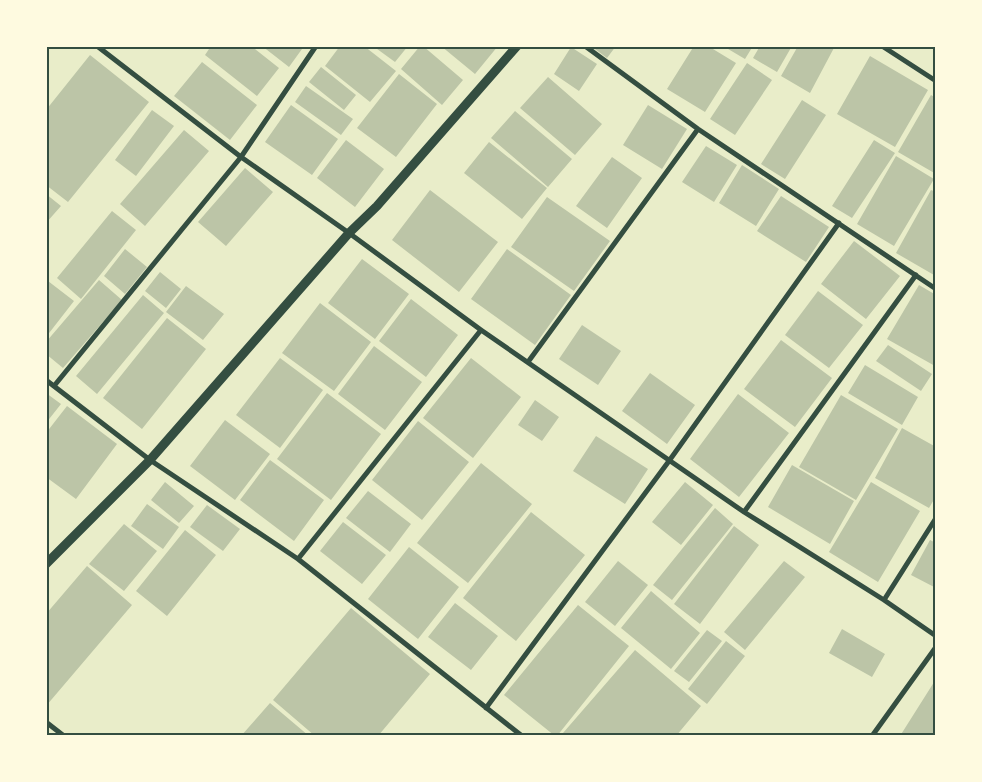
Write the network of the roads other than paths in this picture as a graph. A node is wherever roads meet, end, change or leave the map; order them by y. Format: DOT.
graph roads {
  1 [pos="97,46"];
  2 [pos="316,46"];
  3 [pos="517,46"];
  4 [pos="585,46"];
  5 [pos="882,46"];
  6 [pos="936,81"];
  7 [pos="698,128"];
  8 [pos="241,157"];
  9 [pos="838,223"];
  10 [pos="349,233"];
  11 [pos="916,275"];
  12 [pos="936,289"];
  13 [pos="481,330"];
  14 [pos="528,362"];
  15 [pos="46,380"];
  16 [pos="54,386"];
  17 [pos="150,460"];
  18 [pos="669,461"];
  19 [pos="744,512"];
  20 [pos="936,518"];
  21 [pos="298,559"];
  22 [pos="46,564"];
  23 [pos="884,600"];
  24 [pos="936,636"];
  25 [pos="936,647"];
  26 [pos="486,708"];
  27 [pos="46,722"];
  28 [pos="64,736"];
  29 [pos="522,736"];
  30 [pos="872,736"];
  1 -- 8 [label="street"];
  2 -- 8 [label="street"];
  3 -- 10 [label="street"];
  4 -- 7 [label="street"];
  5 -- 6 [label="street"];
  7 -- 9 [label="street"];
  7 -- 14 [label="street"];
  8 -- 10 [label="street"];
  8 -- 16 [label="street"];
  9 -- 11 [label="street"];
  9 -- 18 [label="street"];
  10 -- 13 [label="street"];
  10 -- 17 [label="street"];
  11 -- 12 [label="street"];
  11 -- 19 [label="street"];
  13 -- 14 [label="street"];
  13 -- 21 [label="street"];
  14 -- 18 [label="street"];
  15 -- 16 [label="street"];
  16 -- 17 [label="street"];
  17 -- 21 [label="street"];
  17 -- 22 [label="street"];
  18 -- 19 [label="street"];
  18 -- 26 [label="street"];
  19 -- 23 [label="street"];
  20 -- 23 [label="street"];
  21 -- 26 [label="street"];
  23 -- 24 [label="street"];
  25 -- 30 [label="street"];
  26 -- 29 [label="street"];
  27 -- 28 [label="street"];
}
